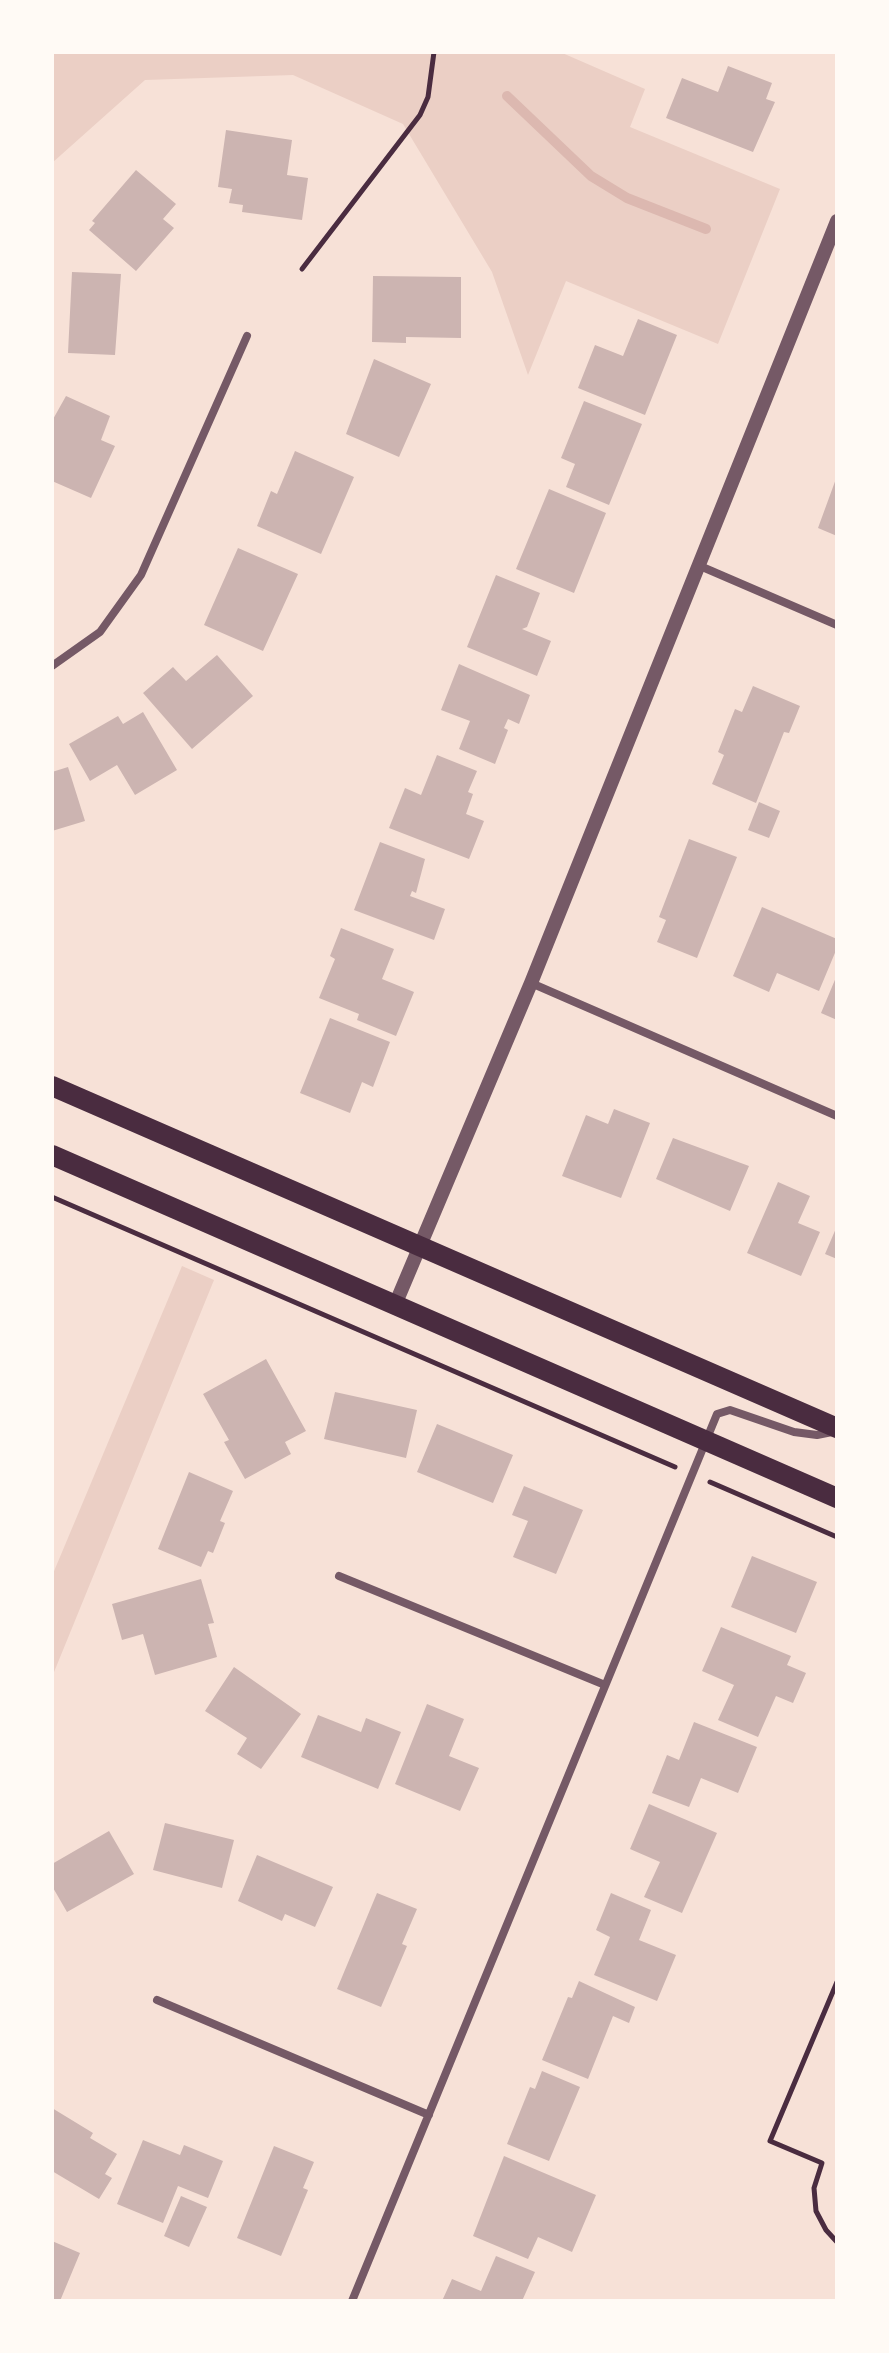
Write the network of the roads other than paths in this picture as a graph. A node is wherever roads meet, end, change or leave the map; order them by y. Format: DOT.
graph roads {
  1 [pos="837,221"];
  2 [pos="247,336"];
  3 [pos="700,566"];
  4 [pos="837,625"];
  5 [pos="52,666"];
  6 [pos="531,983"];
  7 [pos="52,1086"];
  8 [pos="837,1116"];
  9 [pos="52,1155"];
  10 [pos="421,1246"];
  11 [pos="395,1305"];
  12 [pos="837,1429"];
  13 [pos="704,1440"];
  14 [pos="837,1498"];
  15 [pos="339,1576"];
  16 [pos="605,1685"];
  17 [pos="157,2000"];
  18 [pos="429,2115"];
  19 [pos="352,2301"];
  1 -- 3 [label="street"];
  2 -- 5 [label="street"];
  3 -- 4 [label="street"];
  3 -- 6 [label="street"];
  6 -- 8 [label="street"];
  6 -- 10 [label="street"];
  7 -- 10 [label="main road"];
  9 -- 11 [label="main road"];
  10 -- 11 [label="street"];
  10 -- 12 [label="main road"];
  11 -- 13 [label="main road"];
  12 -- 13 [label="street"];
  13 -- 14 [label="main road"];
  13 -- 16 [label="street"];
  15 -- 16 [label="street"];
  16 -- 18 [label="street"];
  17 -- 18 [label="street"];
  18 -- 19 [label="street"];
}
